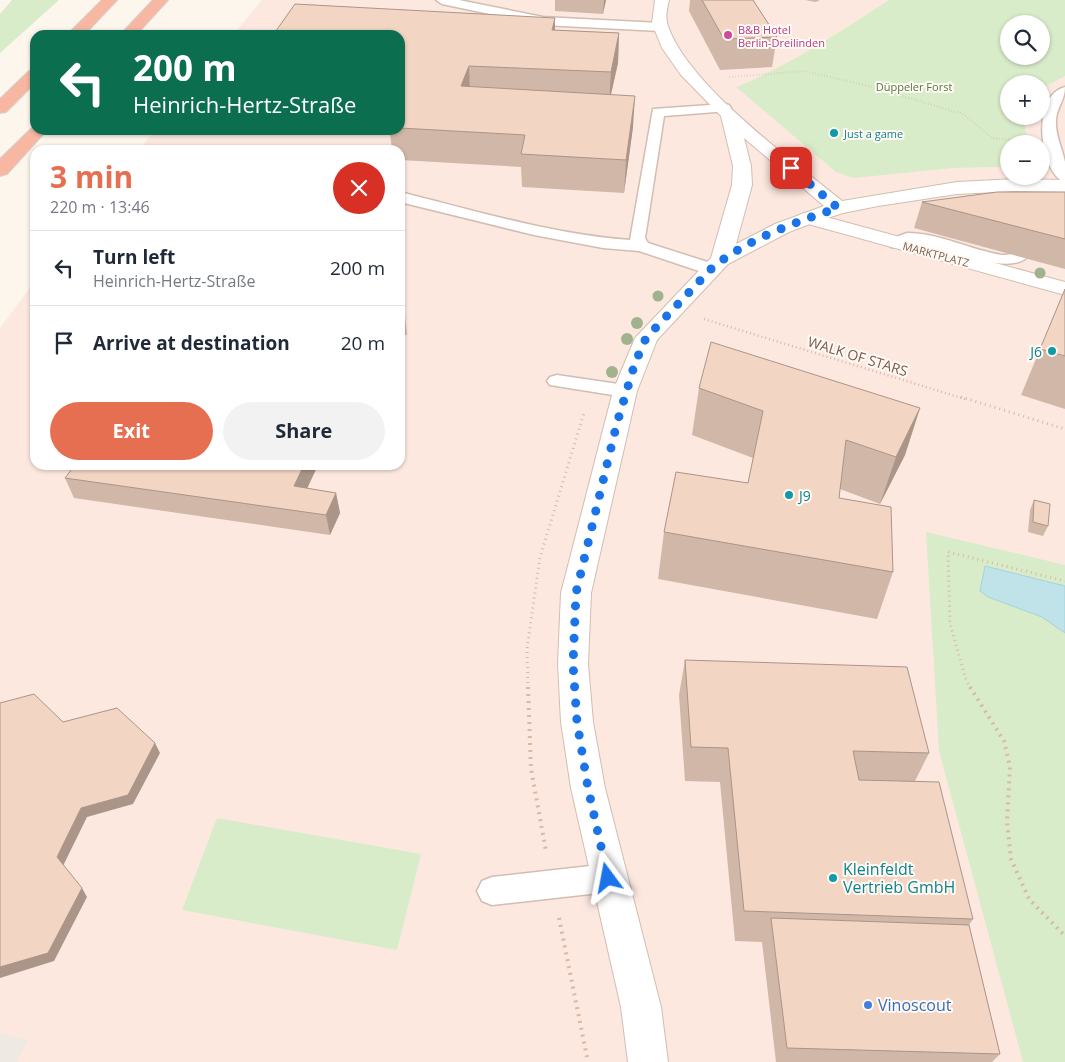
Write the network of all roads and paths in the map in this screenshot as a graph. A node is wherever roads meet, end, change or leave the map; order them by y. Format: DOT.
graph roads {
  1 [pos="110,0"];
  2 [pos="161,0"];
  3 [pos="442,0"];
  4 [pos="662,0"];
  5 [pos="660,27"];
  6 [pos="80,30"];
  7 [pos="133,30"];
  8 [pos="30,79"];
  9 [pos="694,80"];
  10 [pos="1065,92"];
  11 [pos="0,108"];
  12 [pos="727,111"];
  13 [pos="33,135"];
  14 [pos="1000,139"];
  15 [pos="0,170"];
  16 [pos="1065,177"];
  17 [pos="1065,186"];
  18 [pos="405,199"];
  19 [pos="838,208"];
  20 [pos="808,218"];
  21 [pos="897,243"];
  22 [pos="640,246"];
  23 [pos="1019,256"];
  24 [pos="716,264"];
  25 [pos="1065,289"];
  26 [pos="672,309"];
  27 [pos="557,381"];
  28 [pos="625,391"];
  29 [pos="1065,429"];
  30 [pos="1065,580"];
  31 [pos="608,878"];
  32 [pos="492,891"];
  33 [pos="1065,936"];
  34 [pos="648,1062"];
  1 -- 6 [label="highway"];
  2 -- 7 [label="highway"];
  3 -- 5 [label="lane"];
  4 -- 5 [label="street"];
  5 -- 9 [label="street"];
  8 -- 11 [label="highway"];
  9 -- 12 [label="street"];
  9 -- 14 [label="path"];
  10 -- 16 [label="lane"];
  12 -- 19 [label="street"];
  12 -- 22 [label="lane"];
  12 -- 24 [label="street"];
  13 -- 15 [label="highway"];
  17 -- 19 [label="street"];
  18 -- 22 [label="lane"];
  19 -- 20 [label="street"];
  20 -- 21 [label="street, MARKTPLATZ"];
  20 -- 24 [label="street"];
  21 -- 23 [label="lane"];
  21 -- 25 [label="street, MARKTPLATZ"];
  22 -- 24 [label="lane"];
  24 -- 26 [label="street"];
  26 -- 28 [label="street"];
  26 -- 29 [label="path, WALK OF STARS"];
  27 -- 28 [label="lane"];
  28 -- 31 [label="street"];
  30 -- 33 [label="path"];
  31 -- 32 [label="lane"];
  31 -- 34 [label="street"];
}
